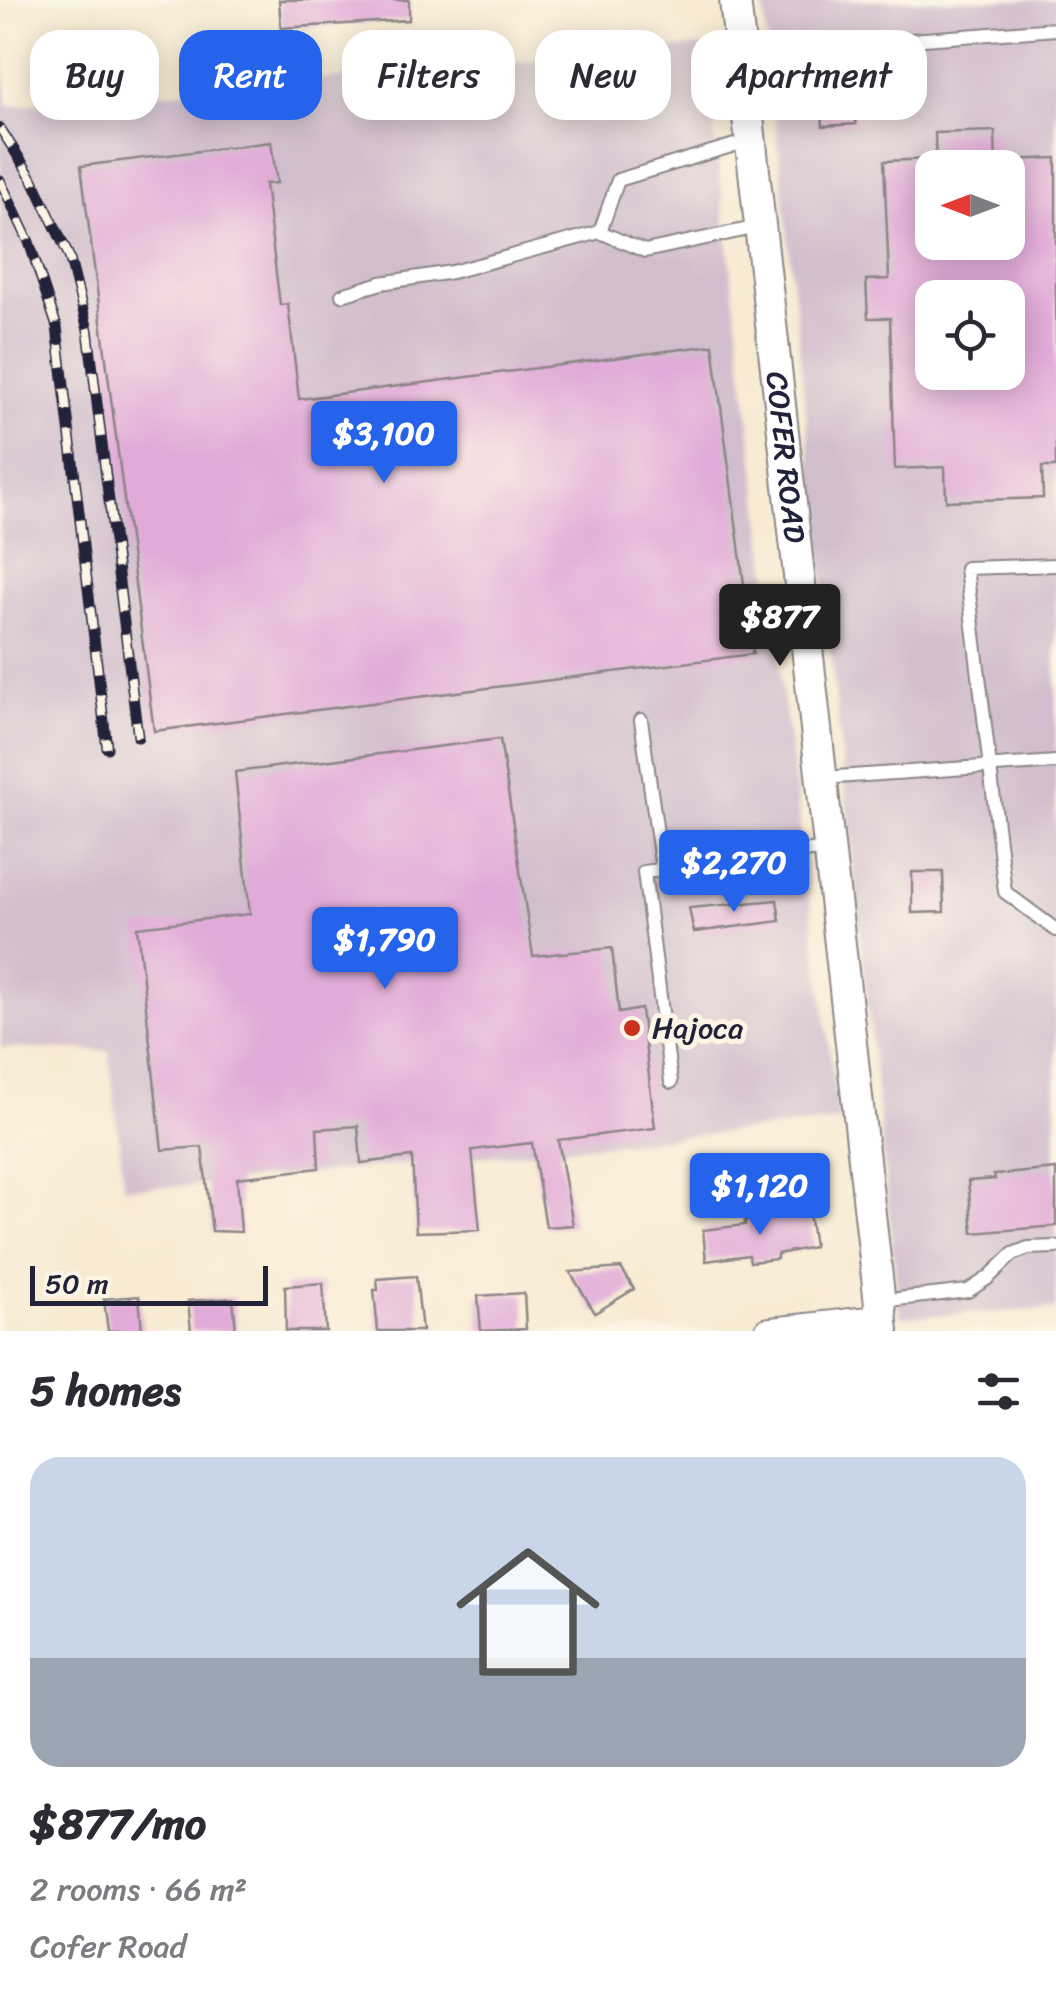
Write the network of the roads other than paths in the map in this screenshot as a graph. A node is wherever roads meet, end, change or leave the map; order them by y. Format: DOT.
graph roads {
  1 [pos="735,0"];
  2 [pos="1056,29"];
  3 [pos="738,30"];
  4 [pos="927,38"];
  5 [pos="748,120"];
  6 [pos="750,140"];
  7 [pos="760,227"];
  8 [pos="600,232"];
  9 [pos="342,295"];
  10 [pos="1056,566"];
  11 [pos="641,720"];
  12 [pos="1056,762"];
  13 [pos="990,766"];
  14 [pos="822,778"];
  15 [pos="830,849"];
  16 [pos="662,869"];
  17 [pos="1056,930"];
  18 [pos="671,1082"];
  19 [pos="1056,1247"];
  20 [pos="882,1316"];
  21 [pos="767,1331"];
  1 -- 3 [label="street, COFER ROAD"];
  2 -- 4 [label="lane"];
  5 -- 6 [label="street, COFER ROAD"];
  6 -- 7 [label="street, COFER ROAD"];
  6 -- 8 [label="lane"];
  7 -- 8 [label="lane"];
  7 -- 14 [label="street, COFER ROAD"];
  8 -- 9 [label="lane"];
  10 -- 13 [label="lane"];
  11 -- 16 [label="lane"];
  12 -- 13 [label="lane"];
  13 -- 14 [label="lane"];
  13 -- 17 [label="lane"];
  14 -- 15 [label="street, COFER ROAD"];
  15 -- 16 [label="lane"];
  15 -- 20 [label="street, COFER ROAD"];
  16 -- 18 [label="lane"];
  19 -- 20 [label="lane"];
  20 -- 21 [label="street"];
}
